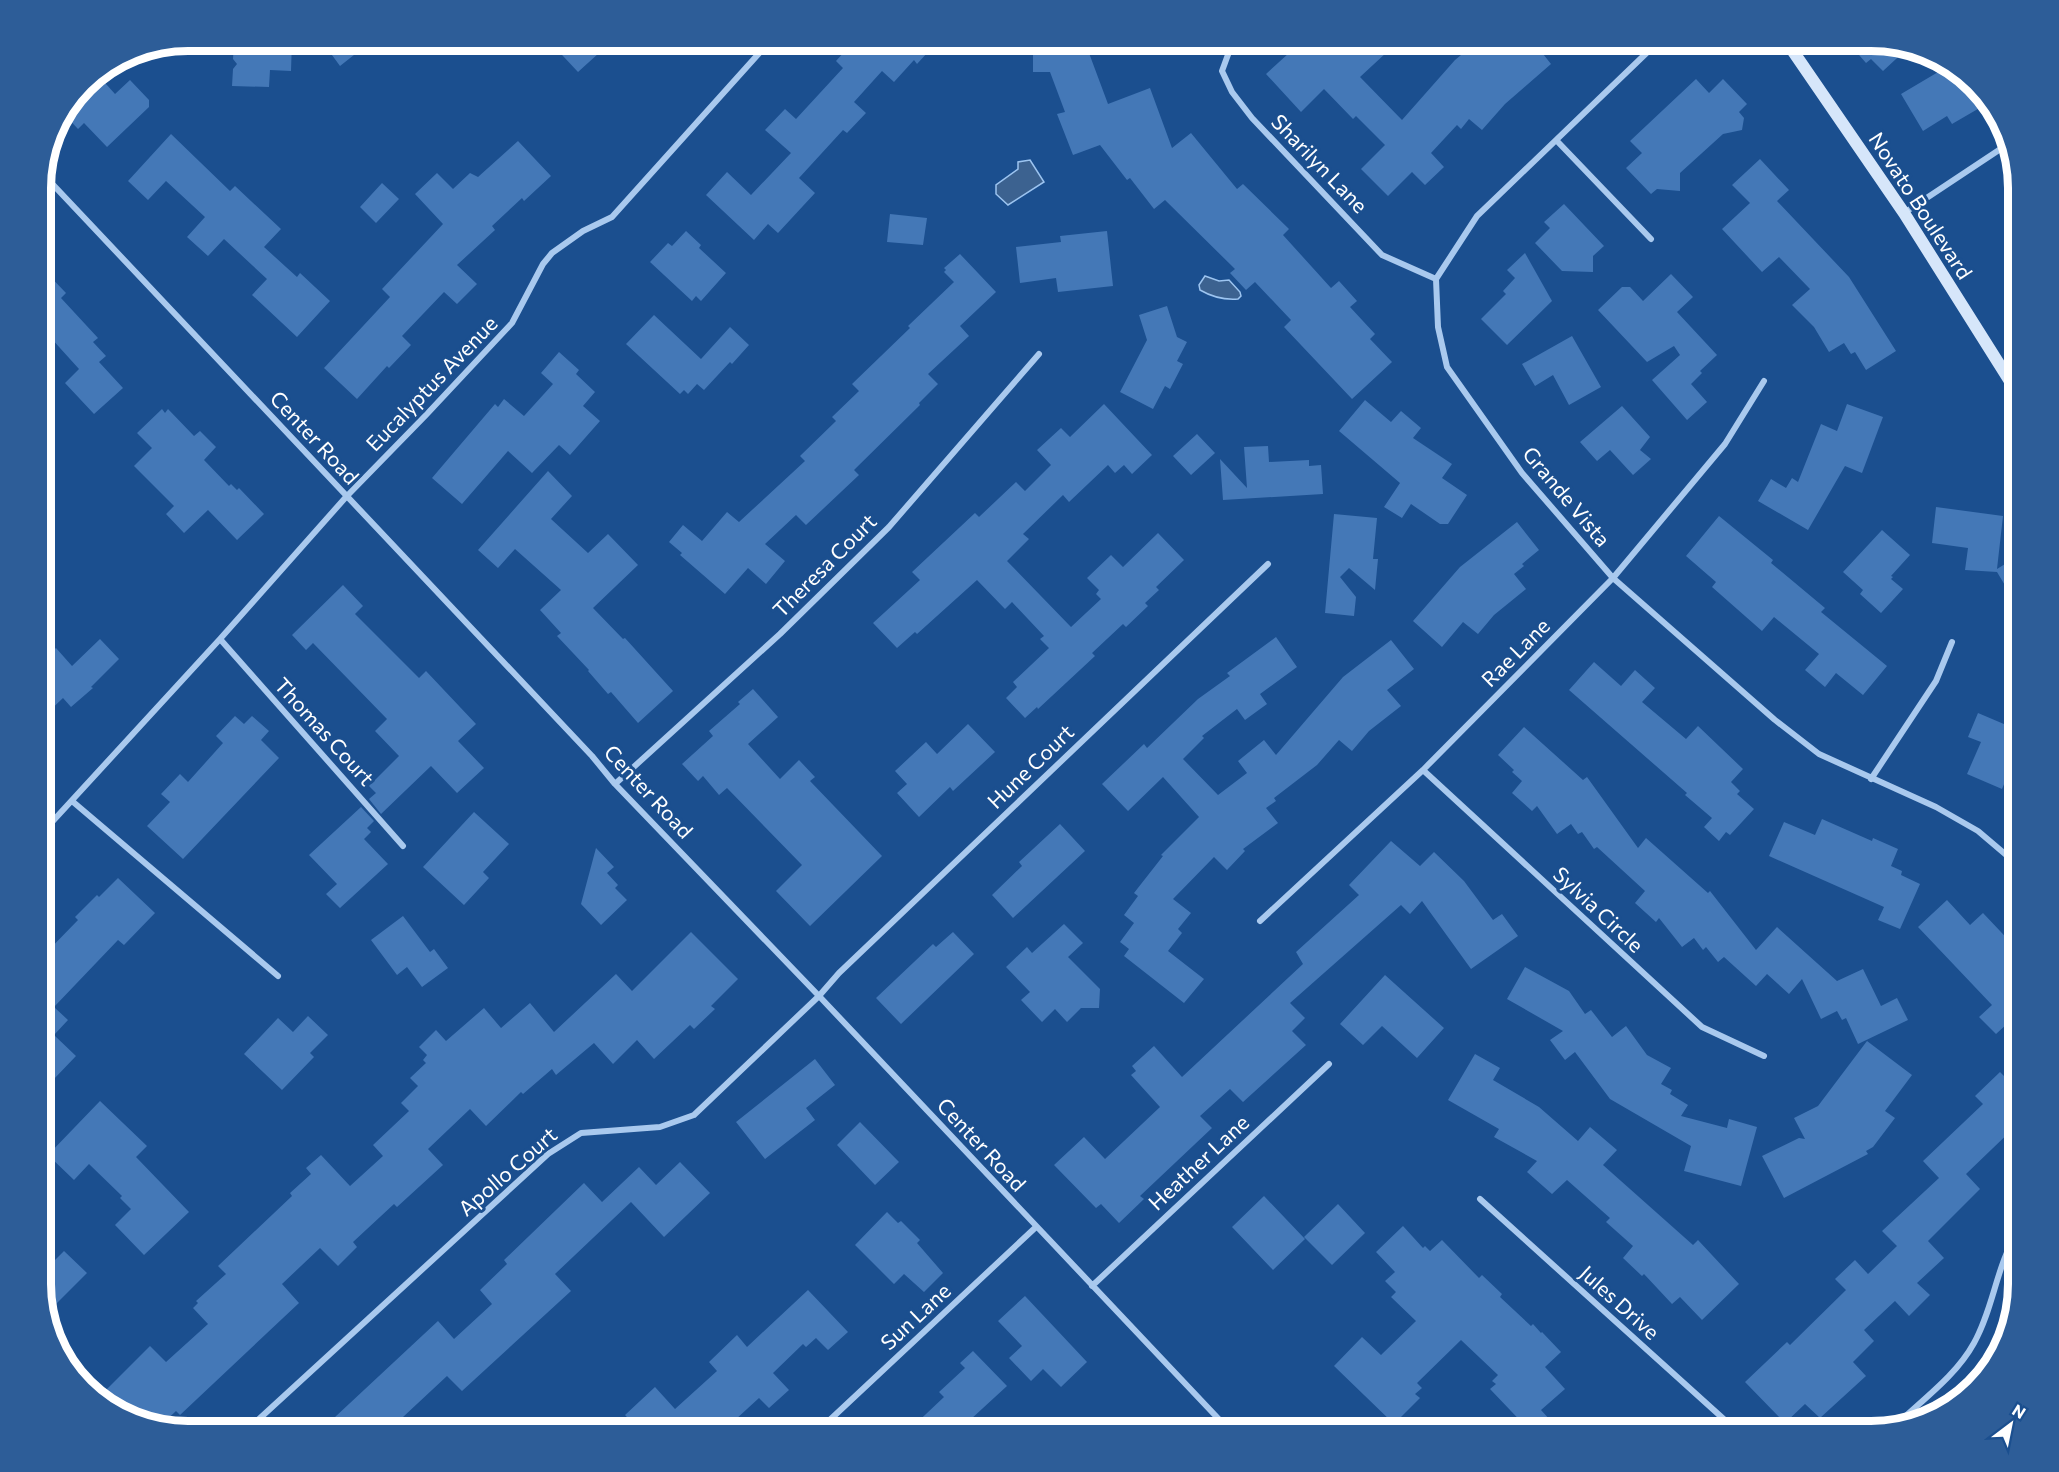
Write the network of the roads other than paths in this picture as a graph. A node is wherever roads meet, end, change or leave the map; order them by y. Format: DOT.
graph roads {
  1 [pos="760,51"];
  2 [pos="1229,51"];
  3 [pos="1648,51"];
  4 [pos="1794,51"];
  5 [pos="1557,141"];
  6 [pos="2002,148"];
  7 [pos="51,183"];
  8 [pos="1904,213"];
  9 [pos="1651,239"];
  10 [pos="1436,279"];
  11 [pos="1039,354"];
  12 [pos="2008,377"];
  13 [pos="1764,381"];
  14 [pos="346,496"];
  15 [pos="1268,564"];
  16 [pos="1613,578"];
  17 [pos="220,639"];
  18 [pos="1953,642"];
  19 [pos="1423,770"];
  20 [pos="1871,779"];
  21 [pos="615,784"];
  22 [pos="72,801"];
  23 [pos="51,823"];
  24 [pos="403,846"];
  25 [pos="2008,856"];
  26 [pos="1260,921"];
  27 [pos="278,976"];
  28 [pos="819,996"];
  29 [pos="1764,1056"];
  30 [pos="1329,1064"];
  31 [pos="1480,1199"];
  32 [pos="1036,1227"];
  33 [pos="2008,1250"];
  34 [pos="1092,1286"];
  35 [pos="1904,1416"];
  36 [pos="257,1421"];
  37 [pos="829,1421"];
  38 [pos="1220,1421"];
  39 [pos="1726,1421"];
  1 -- 14 [label="street, Eucalyptus Avenue"];
  2 -- 10 [label="street, Sharilyn Lane"];
  3 -- 5 [label="street"];
  4 -- 8 [label="main road, Novato Boulevard"];
  5 -- 9 [label="street"];
  5 -- 10 [label="street"];
  6 -- 8 [label="street"];
  7 -- 14 [label="street, Center Road"];
  8 -- 12 [label="main road, Novato Boulevard"];
  10 -- 16 [label="street, Grande Vista"];
  11 -- 21 [label="street, Theresa Court"];
  13 -- 16 [label="street, Rae Lane"];
  14 -- 17 [label="street, Eucalyptus Avenue"];
  14 -- 21 [label="street, Center Road"];
  15 -- 28 [label="street, Hune Court"];
  16 -- 19 [label="street, Rae Lane"];
  16 -- 20 [label="street, Grande Vista"];
  17 -- 22 [label="street, Eucalyptus Avenue"];
  17 -- 24 [label="street, Thomas Court"];
  18 -- 20 [label="street"];
  19 -- 26 [label="street, Rae Lane"];
  19 -- 29 [label="street, Sylvia Circle"];
  20 -- 25 [label="street, Grande Vista"];
  21 -- 28 [label="street, Center Road"];
  22 -- 23 [label="street, Eucalyptus Avenue"];
  22 -- 27 [label="street"];
  28 -- 32 [label="street, Center Road"];
  28 -- 36 [label="street, Apollo Court"];
  30 -- 34 [label="street, Heather Lane"];
  31 -- 39 [label="street, Jules Drive"];
  32 -- 34 [label="street, Center Road"];
  32 -- 37 [label="street, Sun Lane"];
  33 -- 35 [label="street"];
  34 -- 38 [label="street, Center Road"];
}
